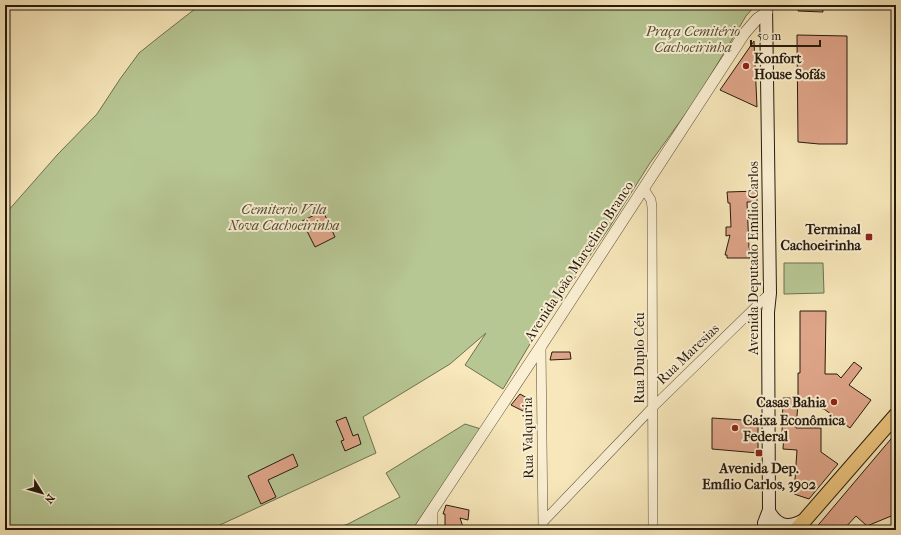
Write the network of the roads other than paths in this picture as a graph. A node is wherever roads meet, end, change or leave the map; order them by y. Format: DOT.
graph roads {
  1 [pos="767,8"];
  2 [pos="644,188"];
  3 [pos="770,293"];
  4 [pos="541,346"];
  5 [pos="653,408"];
  6 [pos="896,415"];
  7 [pos="433,509"];
  8 [pos="768,510"];
  9 [pos="543,526"];
  10 [pos="801,526"];
  11 [pos="419,530"];
  12 [pos="433,530"];
  13 [pos="653,530"];
  14 [pos="764,530"];
  15 [pos="774,530"];
  1 -- 2 [label="street, Avenida João Marcelino Branco"];
  1 -- 3 [label="main road, Avenida Deputado Emílio Carlos"];
  2 -- 4 [label="street, Avenida João Marcelino Branco"];
  2 -- 5 [label="street, Rua Duplo Céu"];
  3 -- 5 [label="street, Rua Maresias"];
  3 -- 8 [label="main road, Avenida Deputado Emílio Carlos"];
  4 -- 7 [label="street, Avenida João Marcelino Branco"];
  4 -- 9 [label="street, Rua Valquiria"];
  5 -- 9 [label="street, Rua Maresias"];
  5 -- 13 [label="street, Rua Duplo Céu"];
  6 -- 10 [label="main road"];
  7 -- 11 [label="street, Avenida João Marcelino Branco"];
  7 -- 12 [label="street"];
  8 -- 10 [label="main road"];
  8 -- 14 [label="main road, Avenida Deputado Emílio Carlos"];
  8 -- 15 [label="main road, Avenida Deputado Emílio Carlos"];
}
